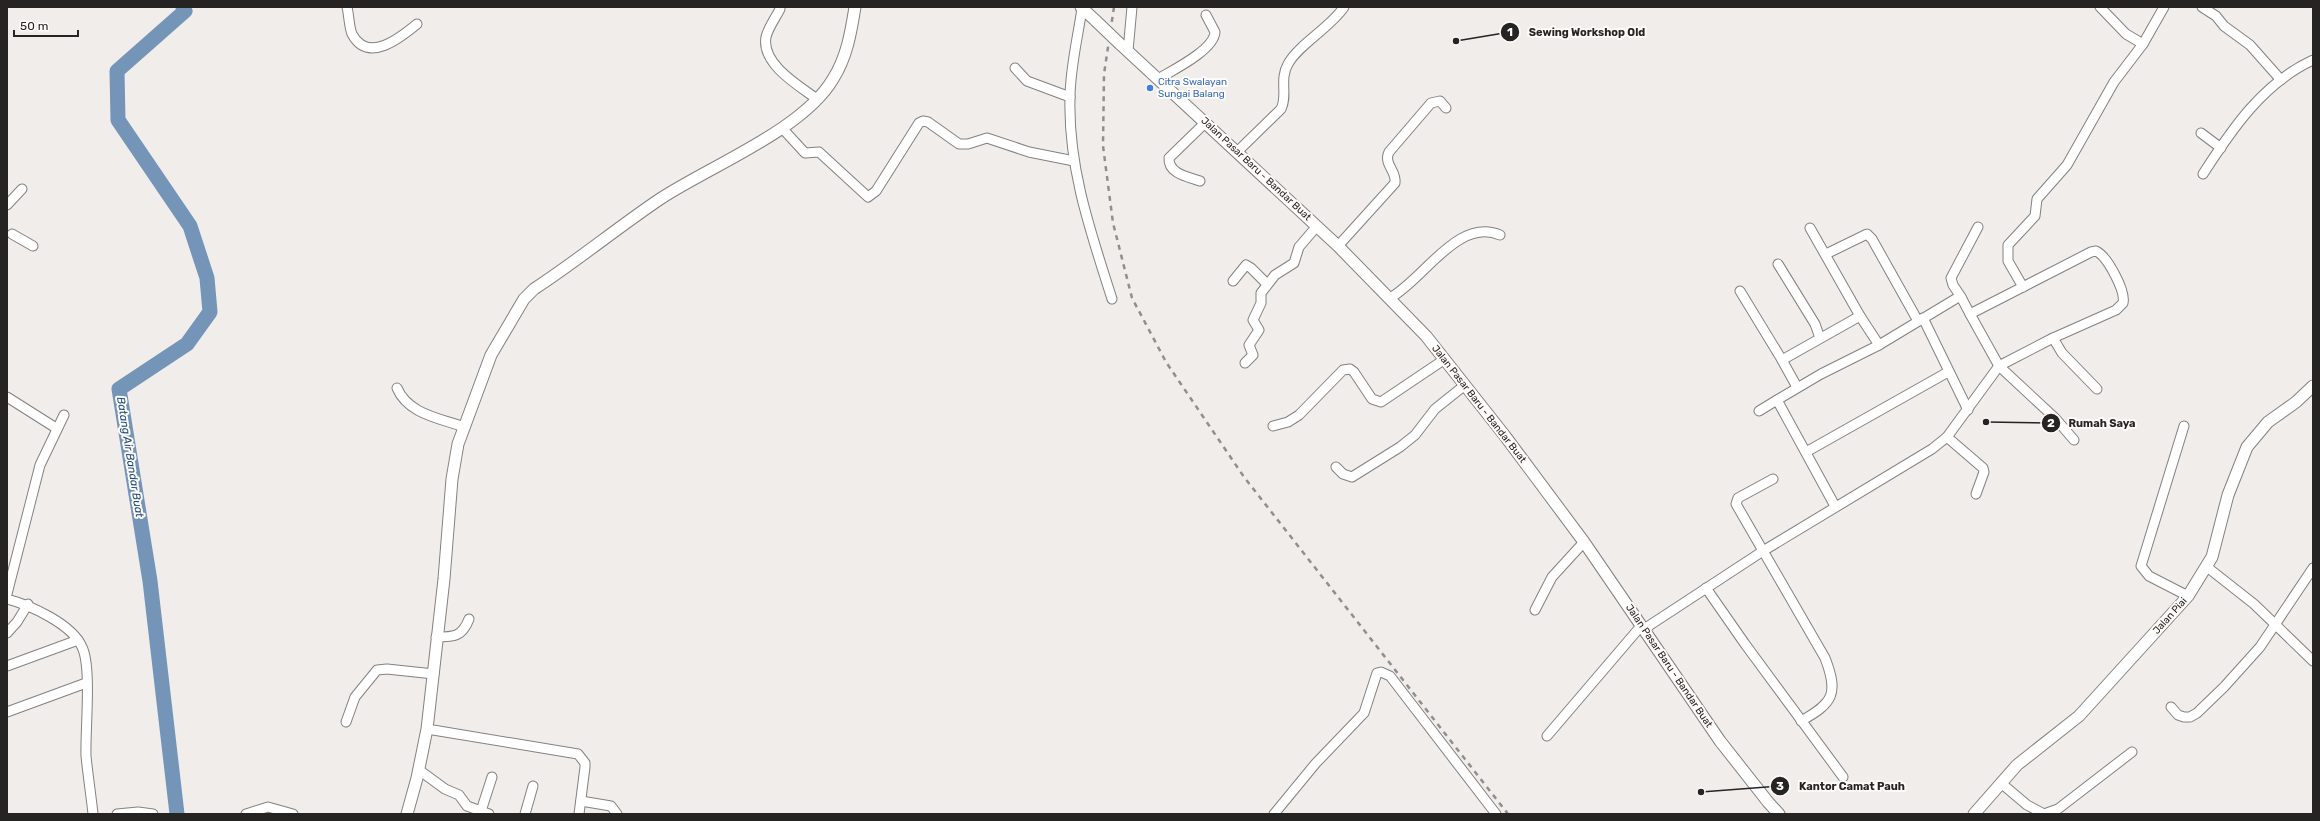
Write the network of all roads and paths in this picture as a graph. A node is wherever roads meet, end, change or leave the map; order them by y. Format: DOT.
graph roads {
  1 [pos="347,7"];
  2 [pos="855,7"];
  3 [pos="1082,7"];
  4 [pos="1132,7"];
  5 [pos="1344,7"];
  6 [pos="2100,7"];
  7 [pos="2164,7"];
  8 [pos="2202,7"];
  9 [pos="780,9"];
  10 [pos="1206,15"];
  11 [pos="417,24"];
  12 [pos="2142,44"];
  13 [pos="1124,47"];
  14 [pos="2313,60"];
  15 [pos="1014,68"];
  16 [pos="1158,78"];
  17 [pos="2281,80"];
  18 [pos="1070,97"];
  19 [pos="817,99"];
  20 [pos="1446,108"];
  21 [pos="1206,122"];
  22 [pos="782,128"];
  23 [pos="2201,133"];
  24 [pos="2221,148"];
  25 [pos="1238,151"];
  26 [pos="1074,162"];
  27 [pos="2203,174"];
  28 [pos="1200,181"];
  29 [pos="22,189"];
  30 [pos="7,205"];
  31 [pos="1317,226"];
  32 [pos="1978,227"];
  33 [pos="1810,228"];
  34 [pos="9,234"];
  35 [pos="1500,234"];
  36 [pos="33,246"];
  37 [pos="1338,246"];
  38 [pos="1826,254"];
  39 [pos="1778,264"];
  40 [pos="1233,281"];
  41 [pos="1267,284"];
  42 [pos="2023,287"];
  43 [pos="1740,291"];
  44 [pos="1961,297"];
  45 [pos="1390,298"];
  46 [pos="1112,299"];
  47 [pos="1970,314"];
  48 [pos="1860,316"];
  49 [pos="1920,319"];
  50 [pos="1820,338"];
  51 [pos="2053,338"];
  52 [pos="1879,345"];
  53 [pos="1445,359"];
  54 [pos="1782,360"];
  55 [pos="1245,363"];
  56 [pos="1998,366"];
  57 [pos="1948,372"];
  58 [pos="1465,385"];
  59 [pos="2313,386"];
  60 [pos="1797,387"];
  61 [pos="397,388"];
  62 [pos="2096,389"];
  63 [pos="7,397"];
  64 [pos="1777,400"];
  65 [pos="1968,410"];
  66 [pos="1759,411"];
  67 [pos="64,415"];
  68 [pos="1273,426"];
  69 [pos="2184,426"];
  70 [pos="464,427"];
  71 [pos="56,428"];
  72 [pos="1947,438"];
  73 [pos="2074,440"];
  74 [pos="1806,452"];
  75 [pos="1336,467"];
  76 [pos="1773,479"];
  77 [pos="1976,494"];
  78 [pos="1835,506"];
  79 [pos="1584,542"];
  80 [pos="1763,550"];
  81 [pos="2207,567"];
  82 [pos="2313,568"];
  83 [pos="1706,588"];
  84 [pos="7,594"];
  85 [pos="2188,596"];
  86 [pos="7,598"];
  87 [pos="28,604"];
  88 [pos="1535,610"];
  89 [pos="469,619"];
  90 [pos="2275,626"];
  91 [pos="1643,628"];
  92 [pos="7,633"];
  93 [pos="436,637"];
  94 [pos="78,640"];
  95 [pos="2313,661"];
  96 [pos="7,666"];
  97 [pos="434,674"];
  98 [pos="86,683"];
  99 [pos="2171,707"];
  100 [pos="7,712"];
  101 [pos="1801,721"];
  102 [pos="346,722"];
  103 [pos="427,729"];
  104 [pos="1547,736"];
  105 [pos="2132,752"];
  106 [pos="419,770"];
  107 [pos="492,777"];
  108 [pos="1843,777"];
  109 [pos="2001,783"];
  110 [pos="533,786"];
  111 [pos="581,801"];
  112 [pos="485,813"];
  113 [pos="93,814"];
  114 [pos="117,814"];
  115 [pos="153,814"];
  116 [pos="246,814"];
  117 [pos="293,814"];
  118 [pos="407,814"];
  119 [pos="525,814"];
  120 [pos="579,814"];
  121 [pos="616,814"];
  122 [pos="1274,814"];
  123 [pos="1496,814"];
  124 [pos="1779,814"];
  125 [pos="1974,814"];
  1 -- 11 [label="street"];
  2 -- 19 [label="street"];
  3 -- 13 [label="street, Jalan Pasar Baru - Bandar Buat, bridge"];
  3 -- 18 [label="street"];
  4 -- 13 [label="street"];
  5 -- 25 [label="street"];
  6 -- 12 [label="street"];
  7 -- 12 [label="street"];
  8 -- 17 [label="street"];
  9 -- 19 [label="street"];
  10 -- 16 [label="street"];
  12 -- 42 [label="street"];
  13 -- 16 [label="street, Jalan Pasar Baru - Bandar Buat"];
  14 -- 17 [label="street"];
  15 -- 18 [label="street"];
  16 -- 21 [label="street, Jalan Pasar Baru - Bandar Buat"];
  17 -- 24 [label="street"];
  18 -- 26 [label="street"];
  19 -- 22 [label="street"];
  20 -- 37 [label="street"];
  21 -- 25 [label="street, Jalan Pasar Baru - Bandar Buat"];
  21 -- 28 [label="street"];
  22 -- 26 [label="street"];
  22 -- 70 [label="street"];
  23 -- 24 [label="street"];
  24 -- 27 [label="street"];
  25 -- 31 [label="street, Jalan Pasar Baru - Bandar Buat"];
  26 -- 46 [label="street"];
  29 -- 30 [label="street"];
  31 -- 37 [label="street, Jalan Pasar Baru - Bandar Buat"];
  31 -- 41 [label="street"];
  32 -- 44 [label="street"];
  33 -- 38 [label="street"];
  34 -- 36 [label="street"];
  35 -- 45 [label="street"];
  37 -- 45 [label="street, Jalan Pasar Baru - Bandar Buat"];
  38 -- 48 [label="street"];
  38 -- 49 [label="street"];
  39 -- 50 [label="street"];
  40 -- 41 [label="street"];
  41 -- 55 [label="street"];
  42 -- 47 [label="street"];
  42 -- 51 [label="street"];
  43 -- 54 [label="street"];
  44 -- 47 [label="street"];
  44 -- 49 [label="street"];
  45 -- 53 [label="street, Jalan Pasar Baru - Bandar Buat"];
  47 -- 56 [label="street"];
  48 -- 50 [label="street"];
  48 -- 52 [label="street"];
  49 -- 52 [label="street"];
  49 -- 57 [label="street"];
  50 -- 54 [label="street"];
  51 -- 56 [label="street"];
  51 -- 62 [label="street"];
  52 -- 60 [label="street"];
  53 -- 58 [label="street, Jalan Pasar Baru - Bandar Buat"];
  53 -- 68 [label="street"];
  54 -- 60 [label="street"];
  56 -- 65 [label="street"];
  56 -- 73 [label="street"];
  57 -- 65 [label="street"];
  57 -- 74 [label="street"];
  58 -- 75 [label="street"];
  58 -- 79 [label="street, Jalan Pasar Baru - Bandar Buat"];
  59 -- 81 [label="street, Jalan Piai"];
  60 -- 64 [label="street"];
  61 -- 70 [label="street"];
  63 -- 71 [label="street"];
  64 -- 66 [label="street"];
  64 -- 74 [label="street"];
  65 -- 72 [label="street"];
  67 -- 71 [label="street"];
  69 -- 85 [label="street"];
  70 -- 93 [label="street"];
  71 -- 84 [label="street"];
  72 -- 77 [label="street"];
  72 -- 78 [label="street"];
  74 -- 78 [label="street"];
  76 -- 80 [label="street"];
  78 -- 80 [label="street"];
  79 -- 88 [label="street"];
  79 -- 91 [label="street, Jalan Pasar Baru - Bandar Buat"];
  80 -- 83 [label="street"];
  80 -- 101 [label="street"];
  81 -- 85 [label="street, Jalan Piai"];
  81 -- 90 [label="street"];
  82 -- 90 [label="street"];
  83 -- 91 [label="street"];
  83 -- 101 [label="street"];
  85 -- 109 [label="street, Jalan Piai"];
  86 -- 87 [label="street"];
  87 -- 92 [label="street"];
  87 -- 94 [label="street"];
  89 -- 93 [label="street"];
  90 -- 95 [label="street"];
  90 -- 99 [label="street"];
  91 -- 104 [label="street"];
  91 -- 124 [label="street, Jalan Pasar Baru - Bandar Buat"];
  93 -- 97 [label="street"];
  94 -- 96 [label="street"];
  94 -- 98 [label="street"];
  97 -- 102 [label="street"];
  97 -- 103 [label="street"];
  98 -- 100 [label="street"];
  98 -- 113 [label="street"];
  101 -- 108 [label="street"];
  103 -- 106 [label="street"];
  103 -- 111 [label="street"];
  105 -- 109 [label="street"];
  106 -- 112 [label="street"];
  106 -- 118 [label="street"];
  107 -- 112 [label="street"];
  109 -- 125 [label="street, Jalan Piai"];
  110 -- 119 [label="street"];
  111 -- 120 [label="street"];
  111 -- 121 [label="street"];
  114 -- 115 [label="street"];
  116 -- 117 [label="street"];
  122 -- 123 [label="street"];
}
